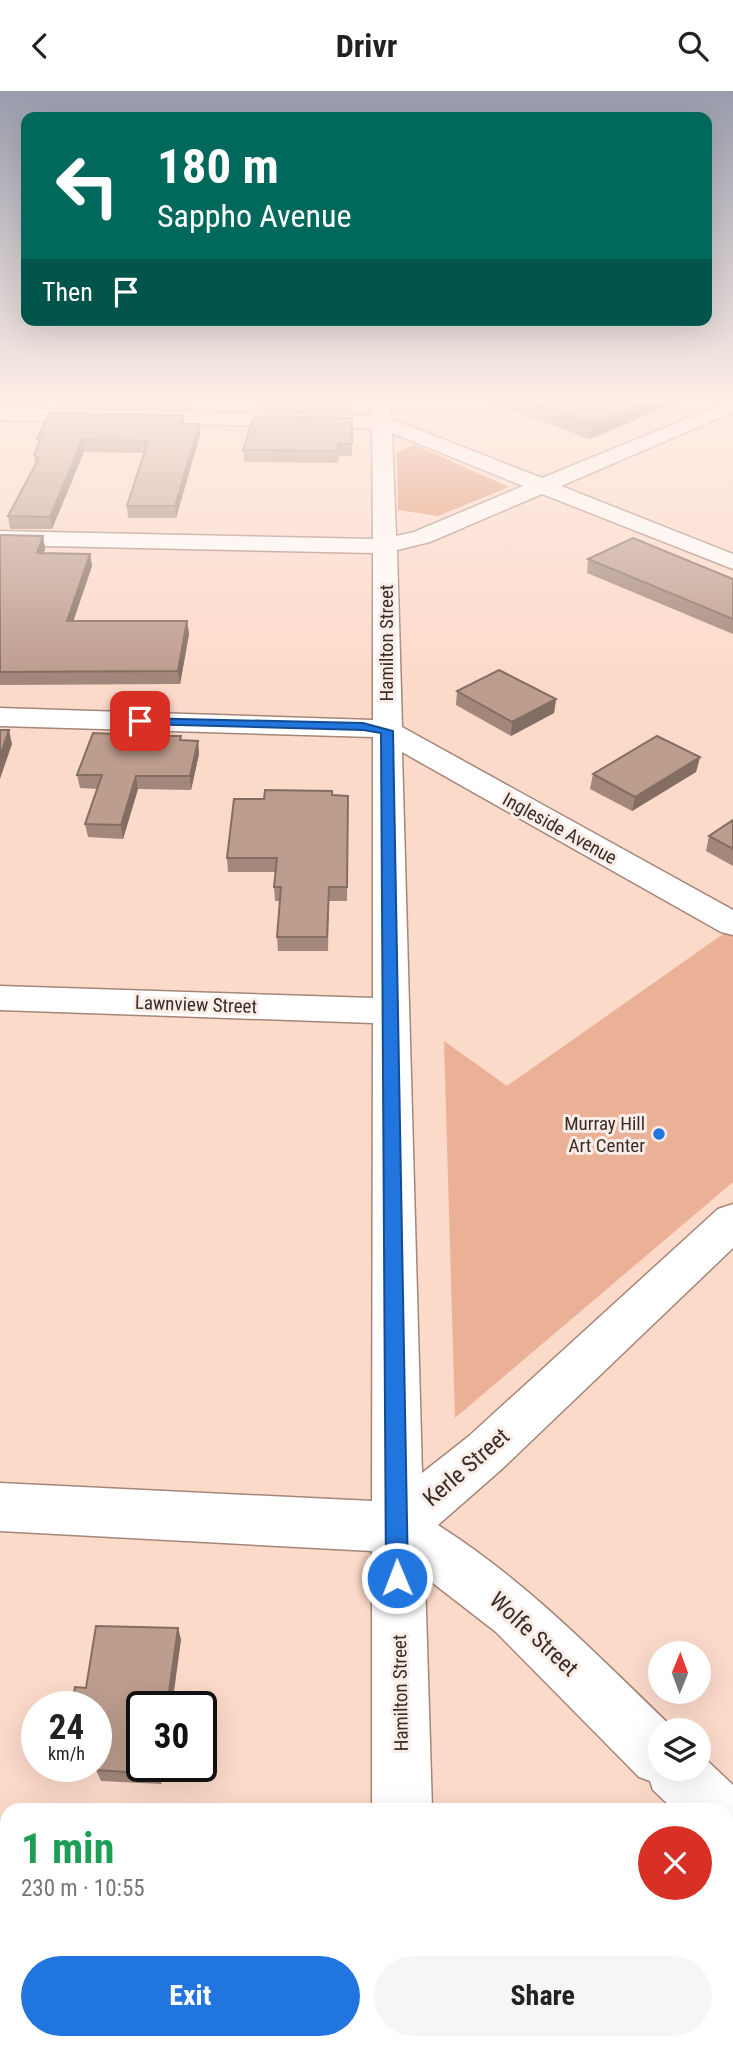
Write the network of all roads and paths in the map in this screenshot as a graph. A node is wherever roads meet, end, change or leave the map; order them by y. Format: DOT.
graph roads {
  1 [pos="383,491"];
  2 [pos="530,491"];
  3 [pos="551,491"];
  4 [pos="0,538"];
  5 [pos="385,546"];
  6 [pos="733,562"];
  7 [pos="0,717"];
  8 [pos="387,731"];
  9 [pos="733,925"];
  10 [pos="0,998"];
  11 [pos="391,1011"];
  12 [pos="733,1221"];
  13 [pos="0,1507"];
  14 [pos="396,1527"];
  15 [pos="648,1744"];
  16 [pos="686,1781"];
  17 [pos="402,1803"];
  18 [pos="709,1803"];
  1 -- 5 [label="street, Hamilton Street"];
  2 -- 5 [label="street"];
  3 -- 6 [label="street"];
  4 -- 5 [label="street"];
  5 -- 8 [label="street, Hamilton Street"];
  7 -- 8 [label="street"];
  8 -- 9 [label="street, Ingleside Avenue"];
  8 -- 11 [label="street, Hamilton Street"];
  10 -- 11 [label="street, Lawnview Street"];
  11 -- 14 [label="street, Hamilton Street"];
  12 -- 14 [label="street, Kerle Street"];
  13 -- 14 [label="street"];
  14 -- 15 [label="street, Wolfe Street"];
  14 -- 17 [label="street, Hamilton Street"];
  16 -- 18 [label="street"];
}
